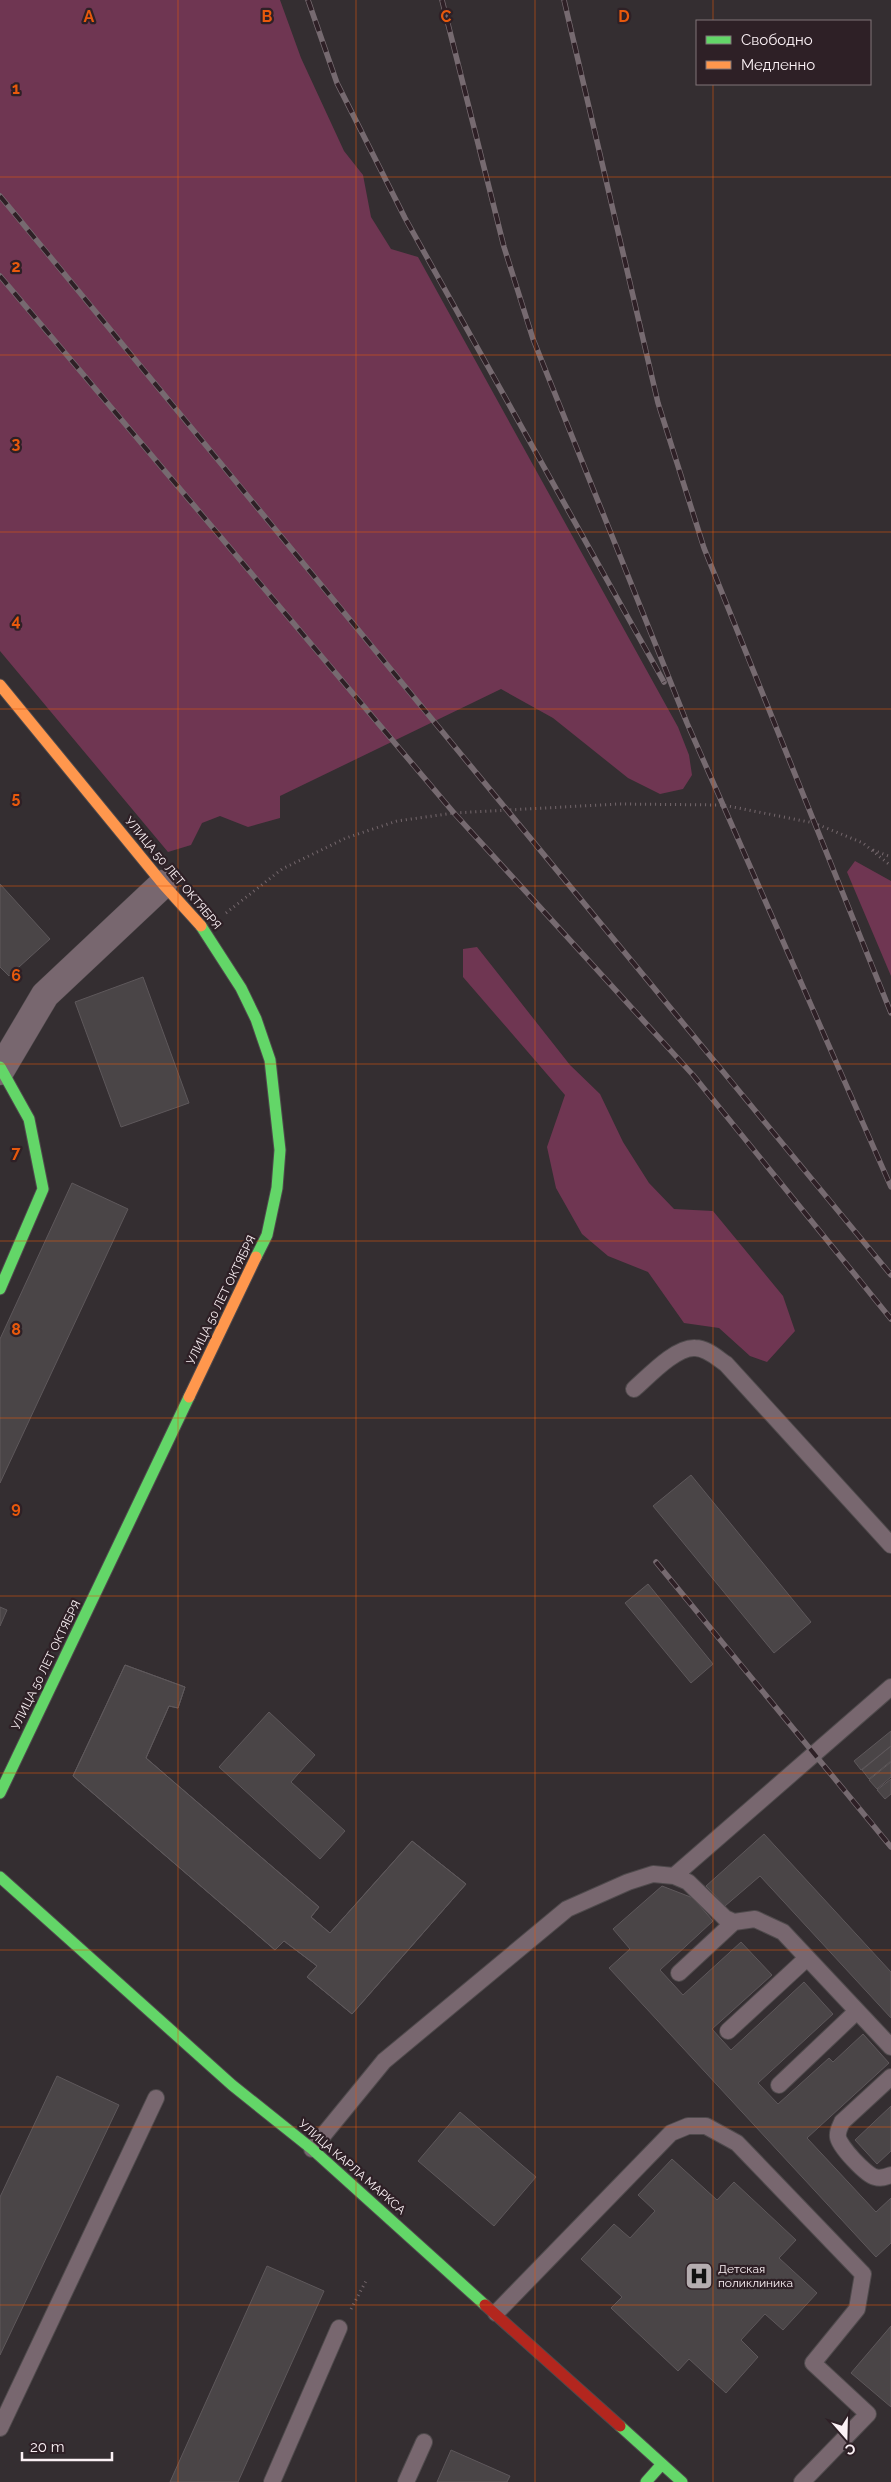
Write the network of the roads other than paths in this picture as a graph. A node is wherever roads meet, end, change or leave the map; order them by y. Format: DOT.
graph roads {
  1 [pos="0,685"];
  2 [pos="163,884"];
  3 [pos="1,1069"];
  4 [pos="0,1289"];
  5 [pos="634,1389"];
  6 [pos="891,1545"];
  7 [pos="891,1687"];
  8 [pos="0,1793"];
  9 [pos="674,1876"];
  10 [pos="0,1877"];
  11 [pos="734,1922"];
  12 [pos="807,1958"];
  13 [pos="680,1973"];
  14 [pos="857,2011"];
  15 [pos="728,2031"];
  16 [pos="891,2047"];
  17 [pos="891,2077"];
  18 [pos="779,2085"];
  19 [pos="156,2098"];
  20 [pos="312,2149"];
  21 [pos="891,2175"];
  22 [pos="496,2313"];
  23 [pos="340,2328"];
  24 [pos="0,2428"];
  25 [pos="424,2442"];
  26 [pos="662,2464"];
  27 [pos="272,2482"];
  28 [pos="406,2482"];
  29 [pos="646,2482"];
  30 [pos="682,2482"];
  31 [pos="802,2482"];
  1 -- 2 [label="street, УЛИЦА 50 ЛЕТ ОКТЯБРЯ"];
  2 -- 3 [label="street"];
  2 -- 8 [label="street, УЛИЦА 50 ЛЕТ ОКТЯБРЯ"];
  3 -- 4 [label="street"];
  5 -- 6 [label="lane"];
  7 -- 9 [label="lane"];
  9 -- 11 [label="lane"];
  9 -- 20 [label="lane"];
  10 -- 20 [label="street, УЛИЦА КАРЛА МАРКСА"];
  11 -- 12 [label="lane"];
  11 -- 13 [label="lane"];
  12 -- 14 [label="lane"];
  12 -- 15 [label="lane"];
  14 -- 16 [label="lane"];
  14 -- 18 [label="lane"];
  17 -- 21 [label="lane"];
  19 -- 24 [label="lane"];
  20 -- 22 [label="street, УЛИЦА КАРЛА МАРКСА"];
  22 -- 26 [label="street, УЛИЦА КАРЛА МАРКСА"];
  22 -- 31 [label="lane"];
  23 -- 27 [label="lane"];
  25 -- 28 [label="lane"];
  26 -- 29 [label="street"];
  26 -- 30 [label="street, УЛИЦА КАРЛА МАРКСА"];
}
